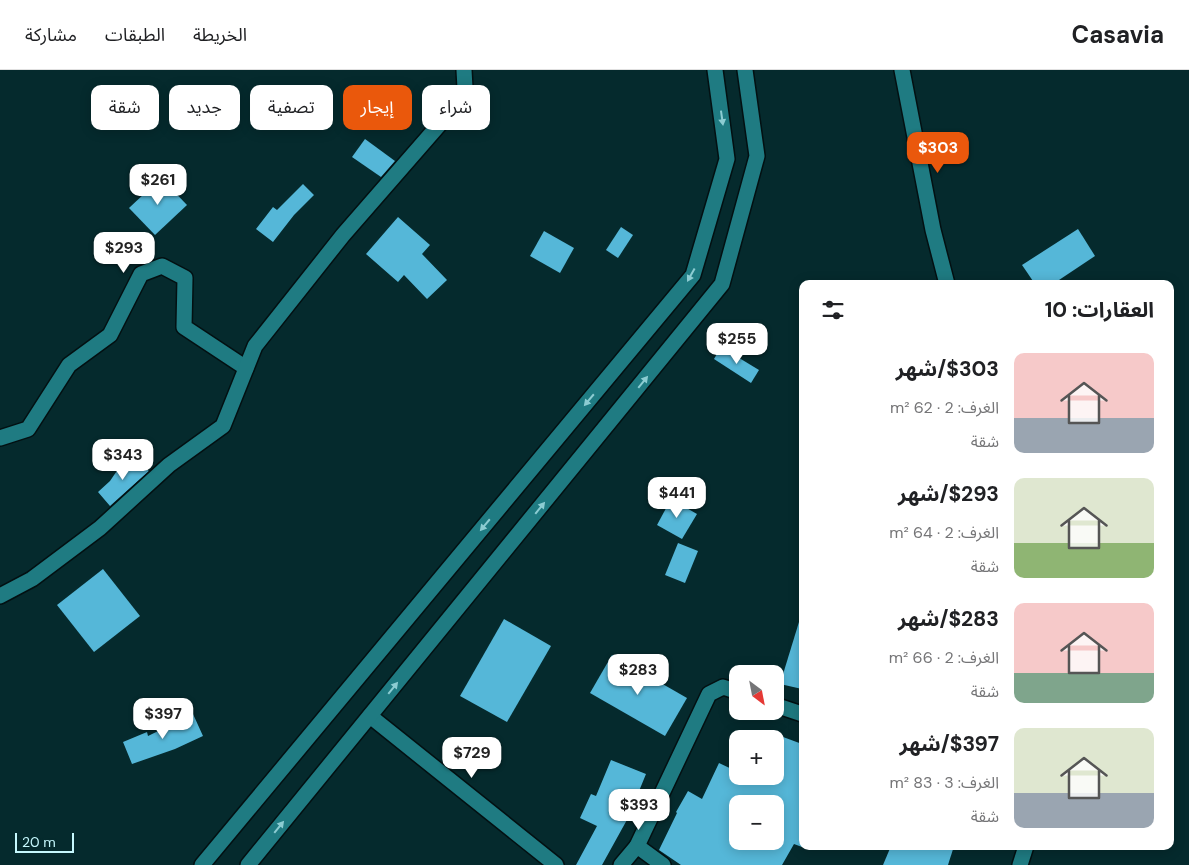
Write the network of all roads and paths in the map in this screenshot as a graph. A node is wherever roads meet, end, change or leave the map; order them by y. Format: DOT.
graph roads {
  1 [pos="464,70"];
  2 [pos="715,70"];
  3 [pos="745,70"];
  4 [pos="902,70"];
  5 [pos="945,280"];
  6 [pos="246,368"];
  7 [pos="0,438"];
  8 [pos="0,596"];
  9 [pos="729,689"];
  10 [pos="784,708"];
  11 [pos="799,713"];
  12 [pos="370,716"];
  13 [pos="637,846"];
  14 [pos="1025,850"];
  15 [pos="202,865"];
  16 [pos="248,865"];
  17 [pos="556,865"];
  18 [pos="621,865"];
  19 [pos="663,865"];
  20 [pos="1020,865"];
  1 -- 6 [label="street"];
  2 -- 15 [label="street, one-way"];
  12 -- 3 [label="street, one-way"];
  4 -- 5 [label="street"];
  6 -- 7 [label="street"];
  6 -- 8 [label="street"];
  9 -- 13 [label="street"];
  10 -- 11 [label="street"];
  16 -- 12 [label="street, one-way"];
  12 -- 17 [label="street"];
  13 -- 18 [label="street"];
  13 -- 19 [label="street"];
  14 -- 20 [label="street"];
}
